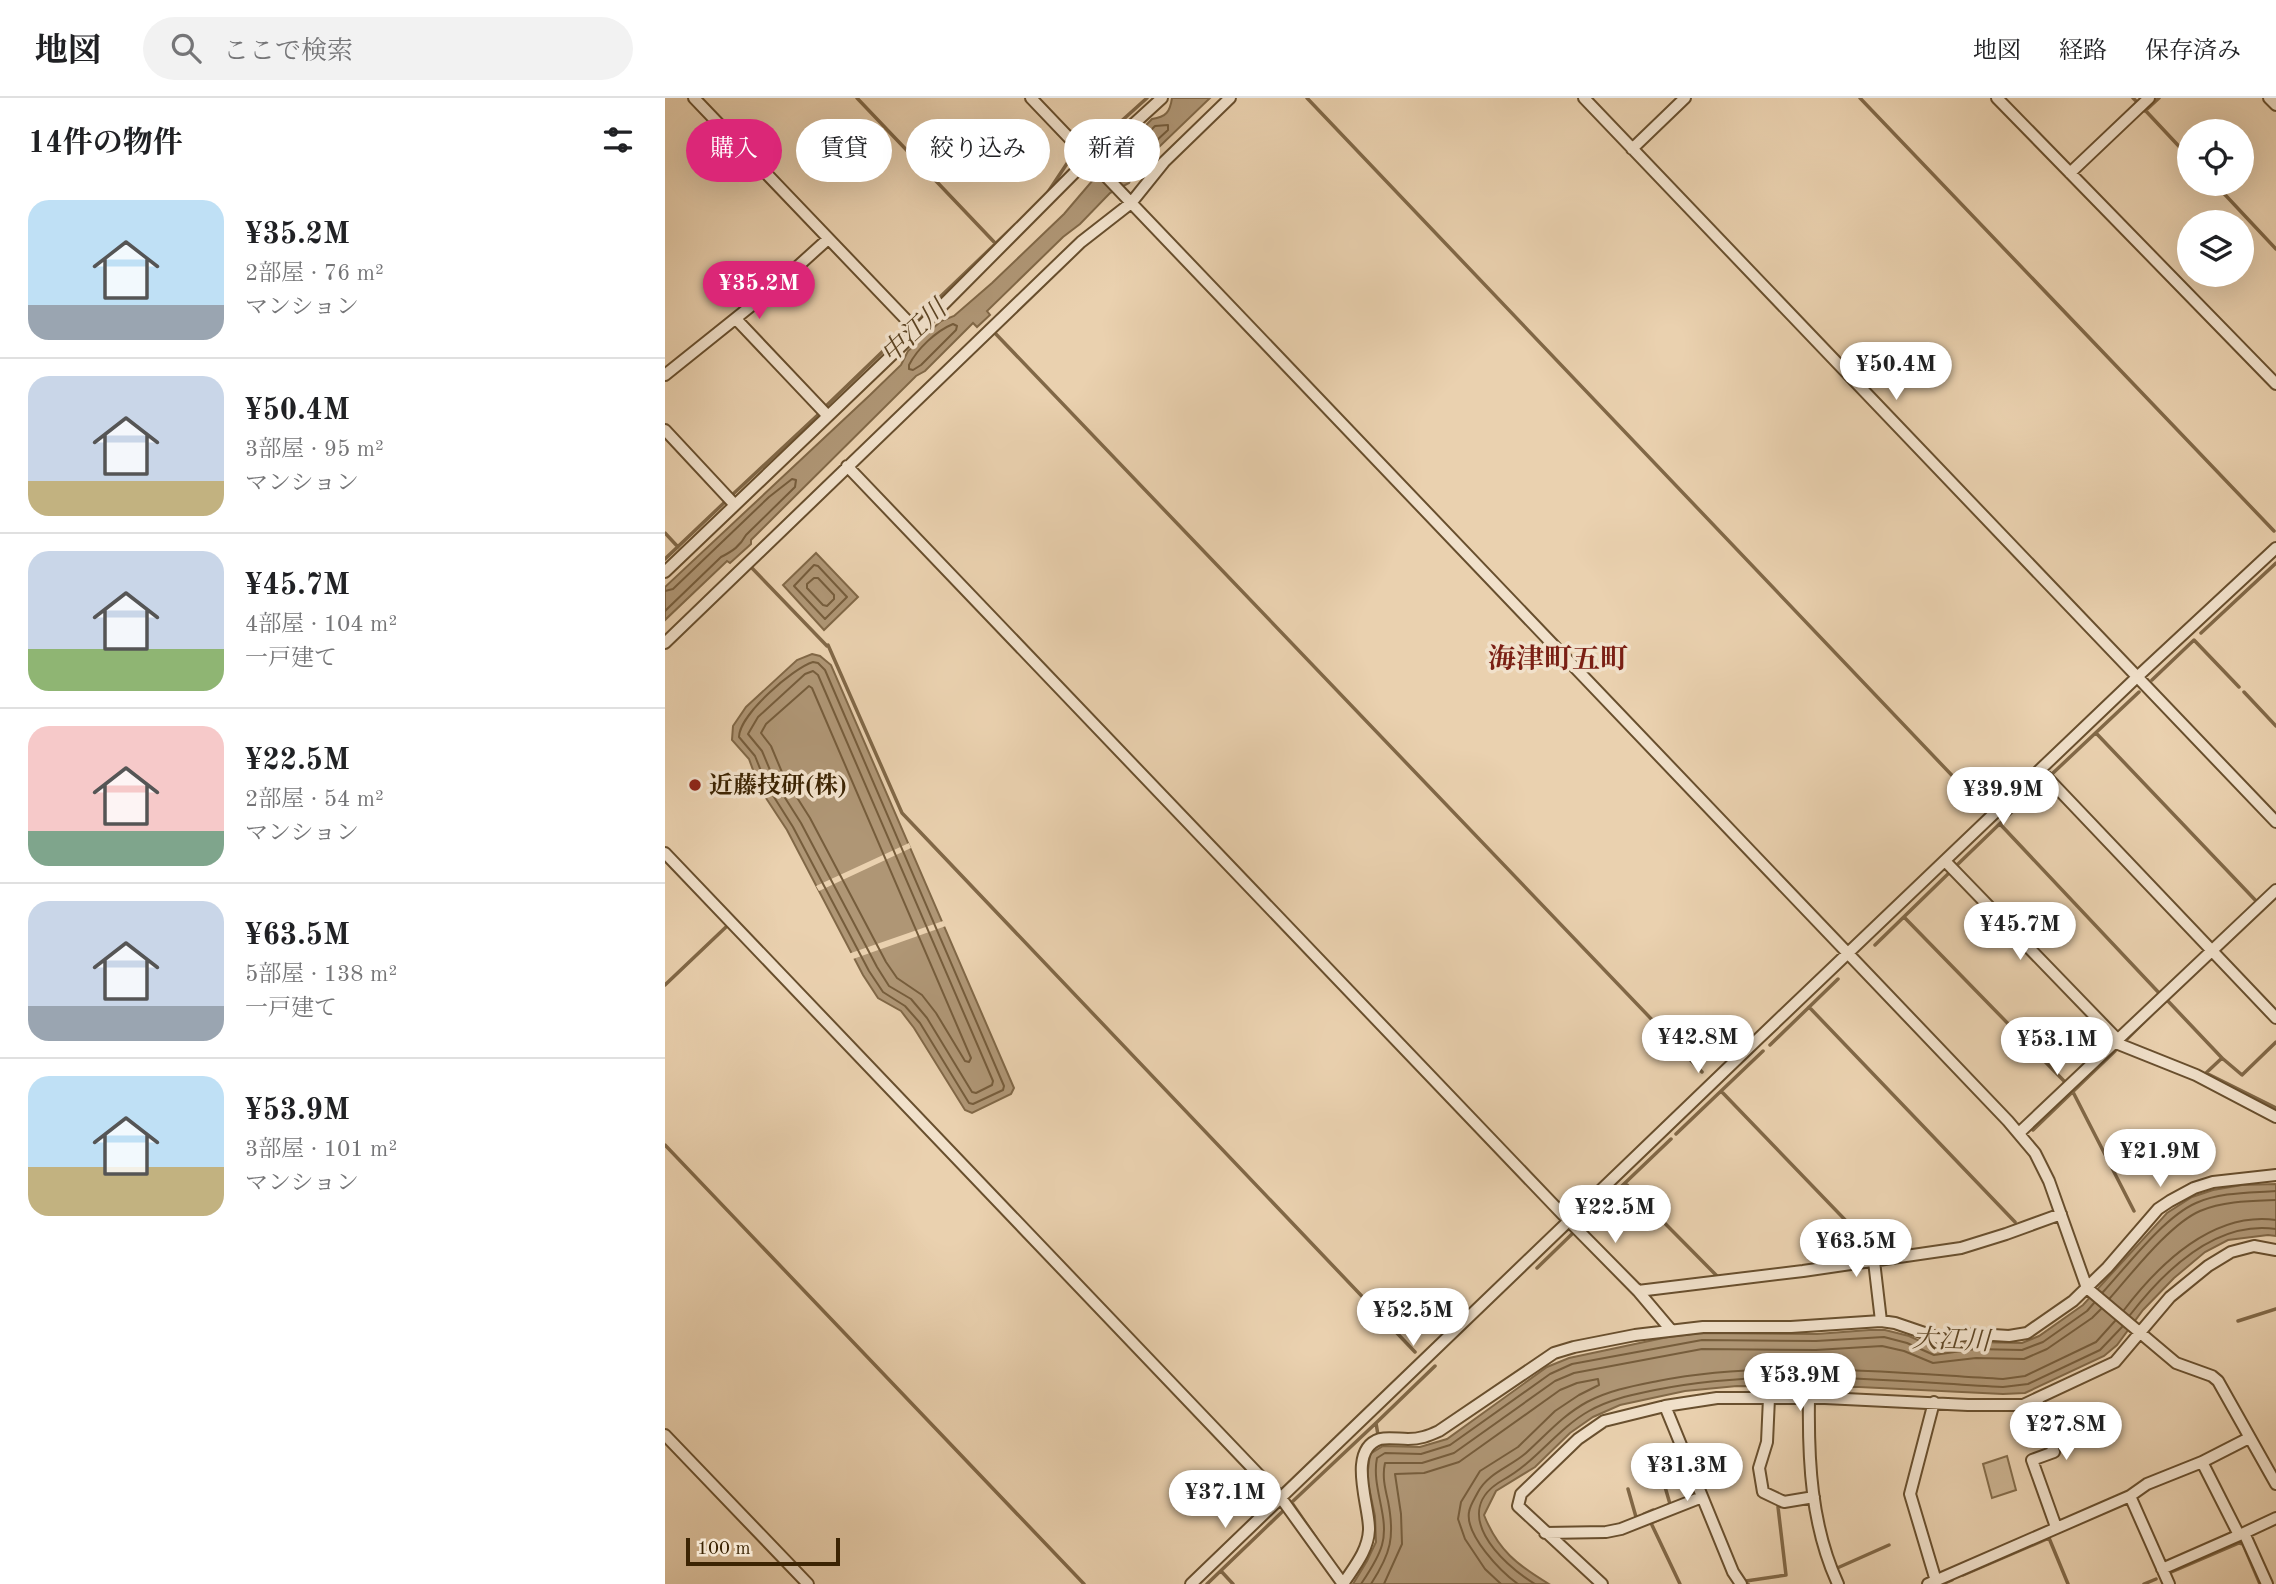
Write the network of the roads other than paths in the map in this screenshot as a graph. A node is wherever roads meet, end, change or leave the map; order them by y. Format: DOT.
graph roads {
  1 [pos="694,98"];
  2 [pos="1031,98"];
  3 [pos="1162,98"];
  4 [pos="1230,98"];
  5 [pos="1584,98"];
  6 [pos="1685,98"];
  7 [pos="1997,98"];
  8 [pos="2149,98"];
  9 [pos="2269,98"];
  10 [pos="2276,105"];
  11 [pos="1139,119"];
  12 [pos="1064,133"];
  13 [pos="1633,149"];
  14 [pos="2070,173"];
  15 [pos="1064,182"];
  16 [pos="1111,182"];
  17 [pos="1128,200"];
  18 [pos="828,239"];
  19 [pos="736,319"];
  20 [pos="917,331"];
  21 [pos="665,375"];
  22 [pos="2276,384"];
  23 [pos="827,415"];
  24 [pos="665,430"];
  25 [pos="847,466"];
  26 [pos="735,505"];
  27 [pos="2276,548"];
  28 [pos="665,572"];
  29 [pos="665,642"];
  30 [pos="2136,678"];
  31 [pos="2040,770"];
  32 [pos="2276,822"];
  33 [pos="665,853"];
  34 [pos="1945,861"];
  35 [pos="2276,890"];
  36 [pos="2212,951"];
  37 [pos="1849,953"];
  38 [pos="2276,1017"];
  39 [pos="2117,1042"];
  40 [pos="2276,1117"];
  41 [pos="2019,1133"];
  42 [pos="2276,1175"];
  43 [pos="2061,1214"];
  44 [pos="1569,1221"];
  45 [pos="2276,1250"];
  46 [pos="1874,1261"];
  47 [pos="2088,1289"];
  48 [pos="1638,1291"];
  49 [pos="1881,1321"];
  50 [pos="1671,1330"];
  51 [pos="2138,1331"];
  52 [pos="1769,1398"];
  53 [pos="1809,1398"];
  54 [pos="2037,1400"];
  55 [pos="1934,1402"];
  56 [pos="1665,1406"];
  57 [pos="665,1435"];
  58 [pos="2249,1438"];
  59 [pos="2202,1462"];
  60 [pos="2275,1485"];
  61 [pos="2130,1496"];
  62 [pos="1702,1497"];
  63 [pos="1814,1497"];
  64 [pos="1281,1498"];
  65 [pos="2276,1518"];
  66 [pos="2056,1527"];
  67 [pos="1545,1533"];
  68 [pos="2241,1534"];
  69 [pos="2162,1569"];
  70 [pos="1957,1572"];
  71 [pos="1932,1582"];
  72 [pos="808,1584"];
  73 [pos="1191,1584"];
  74 [pos="1343,1584"];
  75 [pos="1602,1584"];
  76 [pos="1741,1584"];
  77 [pos="1838,1584"];
  78 [pos="1962,1584"];
  79 [pos="2169,1584"];
  80 [pos="2267,1584"];
  1 -- 18 [label="street"];
  2 -- 12 [label="street"];
  3 -- 11 [label="street"];
  4 -- 17 [label="street"];
  5 -- 13 [label="street"];
  6 -- 13 [label="street"];
  7 -- 14 [label="street"];
  8 -- 14 [label="street"];
  9 -- 10 [label="street"];
  13 -- 30 [label="street"];
  14 -- 22 [label="street"];
  15 -- 20 [label="street"];
  16 -- 17 [label="street"];
  17 -- 25 [label="street"];
  17 -- 37 [label="street"];
  18 -- 19 [label="street"];
  18 -- 20 [label="street"];
  19 -- 21 [label="street"];
  19 -- 23 [label="street"];
  20 -- 23 [label="street"];
  23 -- 26 [label="street"];
  24 -- 26 [label="street"];
  25 -- 29 [label="street"];
  25 -- 44 [label="street"];
  26 -- 28 [label="street"];
  27 -- 30 [label="street"];
  30 -- 31 [label="street"];
  30 -- 32 [label="street"];
  31 -- 34 [label="street"];
  31 -- 36 [label="street"];
  33 -- 64 [label="street"];
  34 -- 37 [label="street"];
  34 -- 39 [label="street"];
  35 -- 36 [label="street"];
  36 -- 38 [label="street"];
  36 -- 39 [label="street"];
  37 -- 41 [label="street"];
  37 -- 44 [label="street"];
  39 -- 40 [label="street"];
  39 -- 41 [label="street"];
  41 -- 43 [label="street"];
  42 -- 47 [label="street"];
  43 -- 46 [label="street"];
  43 -- 47 [label="street"];
  44 -- 48 [label="street"];
  44 -- 64 [label="street"];
  45 -- 51 [label="street"];
  46 -- 48 [label="street"];
  46 -- 49 [label="street"];
  47 -- 49 [label="street"];
  47 -- 51 [label="street"];
  48 -- 50 [label="street"];
  49 -- 50 [label="street"];
  50 -- 74 [label="street"];
  51 -- 54 [label="street"];
  51 -- 58 [label="street"];
  52 -- 53 [label="street"];
  52 -- 56 [label="street"];
  52 -- 63 [label="street"];
  53 -- 55 [label="street"];
  53 -- 63 [label="street"];
  54 -- 55 [label="street"];
  54 -- 66 [label="street"];
  55 -- 71 [label="street"];
  56 -- 62 [label="street"];
  56 -- 67 [label="street"];
  57 -- 72 [label="street"];
  58 -- 59 [label="street"];
  58 -- 60 [label="street"];
  59 -- 61 [label="street"];
  59 -- 68 [label="street"];
  61 -- 66 [label="street"];
  61 -- 69 [label="street"];
  62 -- 67 [label="street"];
  62 -- 76 [label="street"];
  63 -- 77 [label="street"];
  64 -- 73 [label="street"];
  64 -- 74 [label="street"];
  65 -- 68 [label="street"];
  66 -- 70 [label="street"];
  67 -- 75 [label="street"];
  68 -- 69 [label="street"];
  68 -- 80 [label="street"];
  69 -- 79 [label="street"];
  70 -- 71 [label="street"];
  70 -- 78 [label="street"];
}
